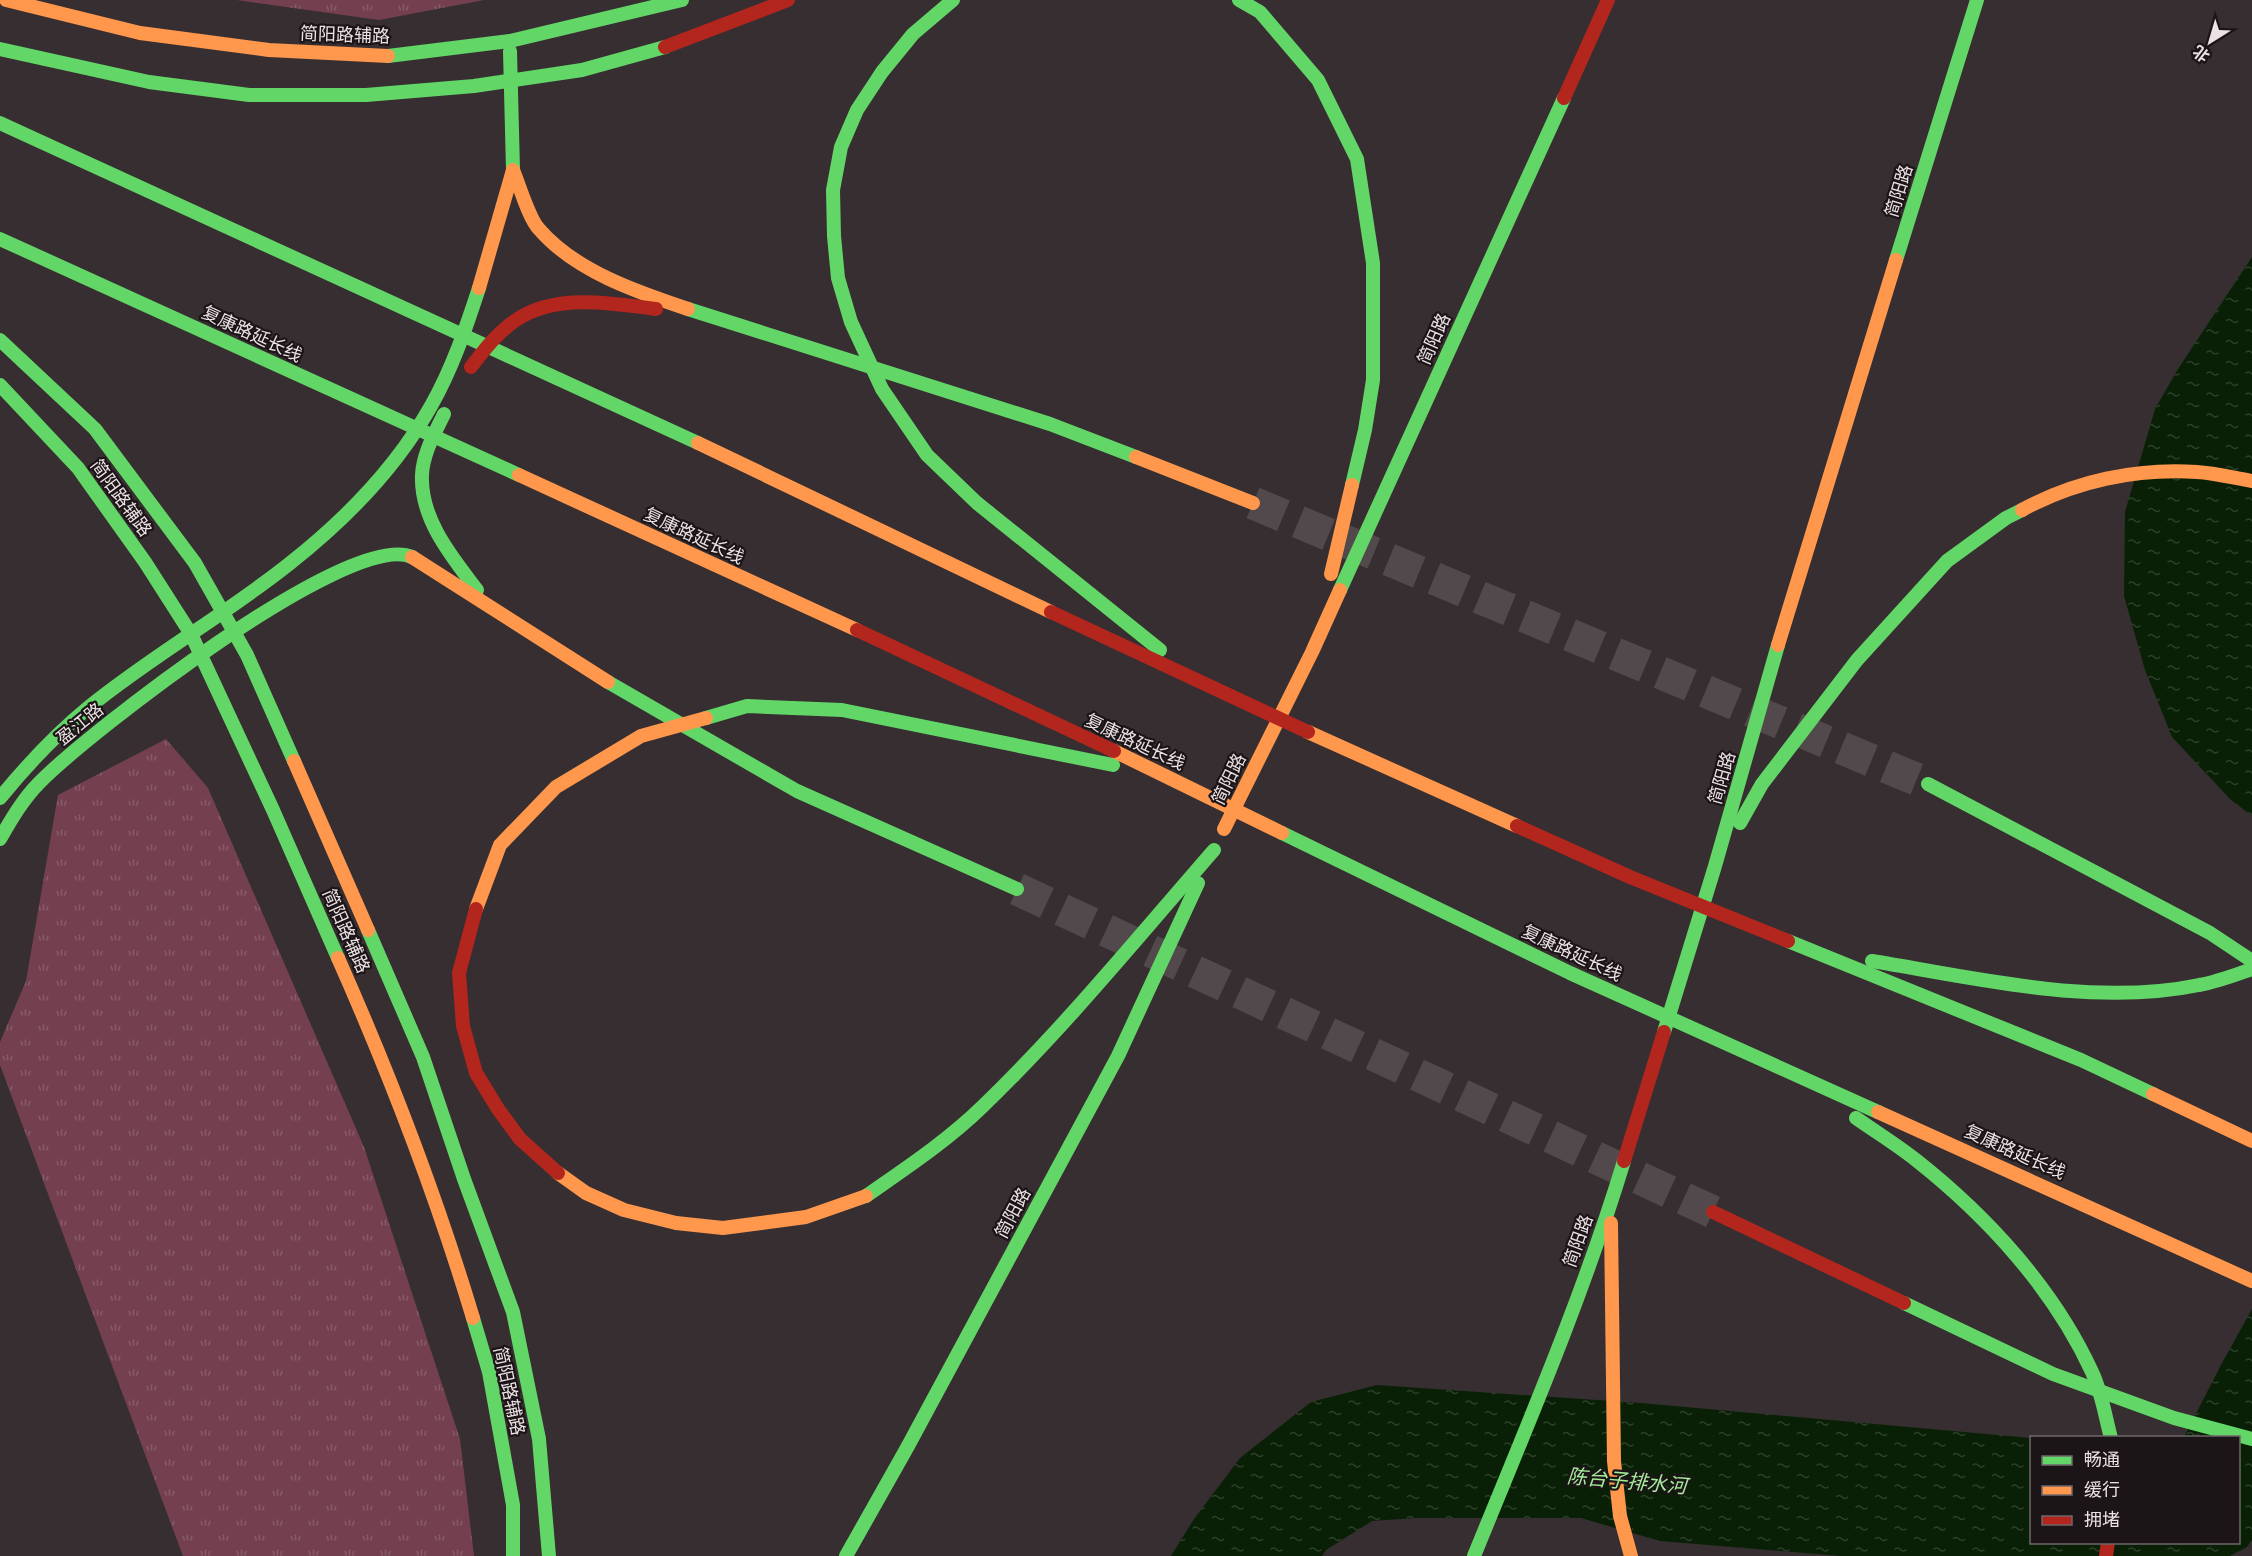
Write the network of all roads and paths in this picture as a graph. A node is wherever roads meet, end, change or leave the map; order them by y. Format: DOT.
graph roads {
  1 [pos="6,0"];
  2 [pos="682,0"];
  3 [pos="788,0"];
  4 [pos="953,0"];
  5 [pos="1239,0"];
  6 [pos="1608,0"];
  7 [pos="1977,0"];
  8 [pos="510,41"];
  9 [pos="0,49"];
  10 [pos="0,123"];
  11 [pos="513,170"];
  12 [pos="0,239"];
  13 [pos="712,316"];
  14 [pos="0,340"];
  15 [pos="467,375"];
  16 [pos="0,385"];
  17 [pos="449,404"];
  18 [pos="2252,481"];
  19 [pos="1253,503"];
  20 [pos="485,602"];
  21 [pos="191,634"];
  22 [pos="1312,652"];
  23 [pos="201,655"];
  24 [pos="1204,685"];
  25 [pos="1165,776"];
  26 [pos="1928,784"];
  27 [pos="0,798"];
  28 [pos="0,839"];
  29 [pos="1214,850"];
  30 [pos="1715,866"];
  31 [pos="1017,889"];
  32 [pos="1817,952"];
  33 [pos="2252,961"];
  34 [pos="2252,969"];
  35 [pos="1793,1075"];
  36 [pos="2252,1141"];
  37 [pos="1611,1204"];
  38 [pos="1713,1212"];
  39 [pos="2252,1281"];
  40 [pos="2111,1436"];
  41 [pos="2252,1439"];
  42 [pos="513,1556"];
  43 [pos="549,1556"];
  44 [pos="846,1556"];
  45 [pos="1474,1556"];
  46 [pos="1630,1556"];
  1 -- 8 [label="main road, 简阳路辅路"];
  2 -- 8 [label="main road, 简阳路辅路"];
  3 -- 9 [label="main road"];
  4 -- 24 [label="main road"];
  5 -- 22 [label="main road"];
  6 -- 22 [label="main road, 简阳路"];
  7 -- 30 [label="main road, 简阳路"];
  8 -- 11 [label="main road"];
  10 -- 24 [label="main road"];
  11 -- 13 [label="main road"];
  11 -- 21 [label="main road, 盈江路"];
  12 -- 25 [label="main road, 复康路延长线"];
  13 -- 15 [label="main road"];
  13 -- 19 [label="main road"];
  14 -- 43 [label="main road"];
  16 -- 21 [label="main road, 简阳路辅路"];
  17 -- 20 [label="main road"];
  18 -- 30 [label="main road"];
  20 -- 23 [label="main road, 盈江路"];
  20 -- 31 [label="main road, 盈江路"];
  21 -- 23 [label="main road, 简阳路辅路"];
  21 -- 27 [label="main road, 盈江路"];
  22 -- 29 [label="main road, 简阳路"];
  23 -- 28 [label="main road, 盈江路"];
  23 -- 42 [label="main road, 简阳路辅路"];
  24 -- 32 [label="main road"];
  25 -- 29 [label="main road"];
  25 -- 35 [label="main road, 复康路延长线"];
  26 -- 33 [label="main road"];
  29 -- 44 [label="main road, 简阳路"];
  30 -- 37 [label="main road, 简阳路"];
  32 -- 34 [label="main road"];
  32 -- 36 [label="main road"];
  35 -- 39 [label="main road, 复康路延长线"];
  35 -- 40 [label="main road"];
  37 -- 45 [label="main road, 简阳路"];
  37 -- 46 [label="main road"];
  38 -- 41 [label="main road"];
}
